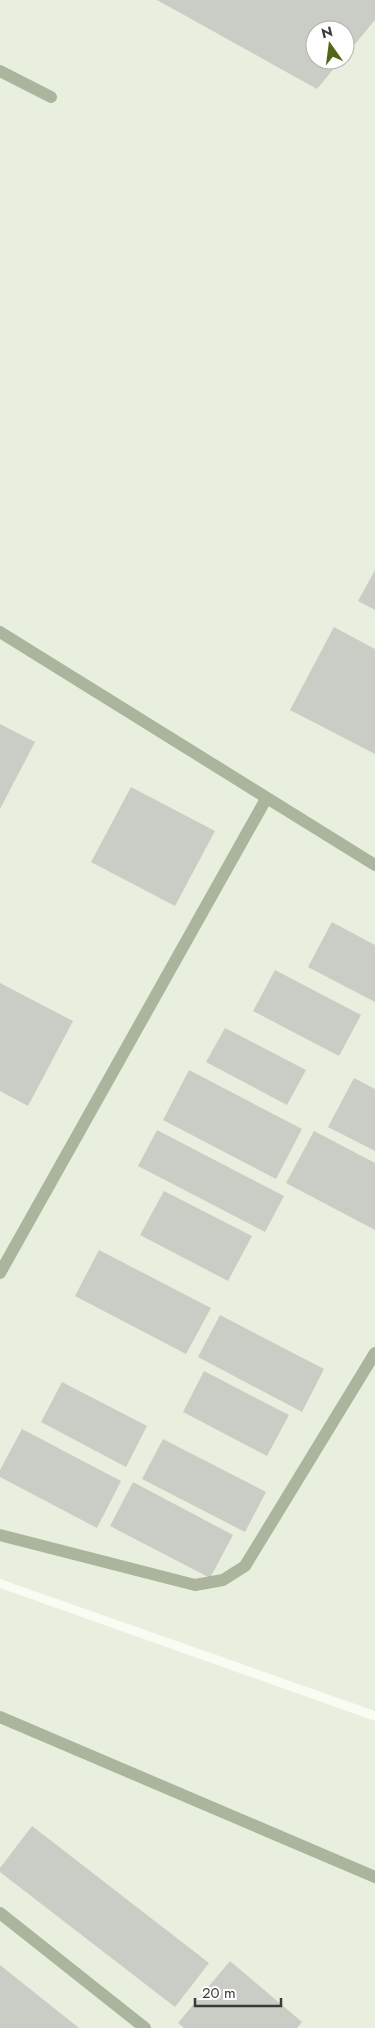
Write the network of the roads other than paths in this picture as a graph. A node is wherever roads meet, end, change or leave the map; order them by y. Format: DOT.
graph roads {
  1 [pos="0,71"];
  2 [pos="51,97"];
  3 [pos="0,632"];
  4 [pos="266,799"];
  5 [pos="375,866"];
  6 [pos="0,1273"];
  7 [pos="375,1353"];
  8 [pos="0,1534"];
  9 [pos="0,1717"];
  10 [pos="375,1878"];
  11 [pos="0,1913"];
  12 [pos="145,2028"];
  1 -- 2 [label="lane"];
  3 -- 4 [label="lane"];
  4 -- 5 [label="lane"];
  4 -- 6 [label="lane"];
  7 -- 8 [label="lane"];
  9 -- 10 [label="lane"];
  11 -- 12 [label="lane"];
}
